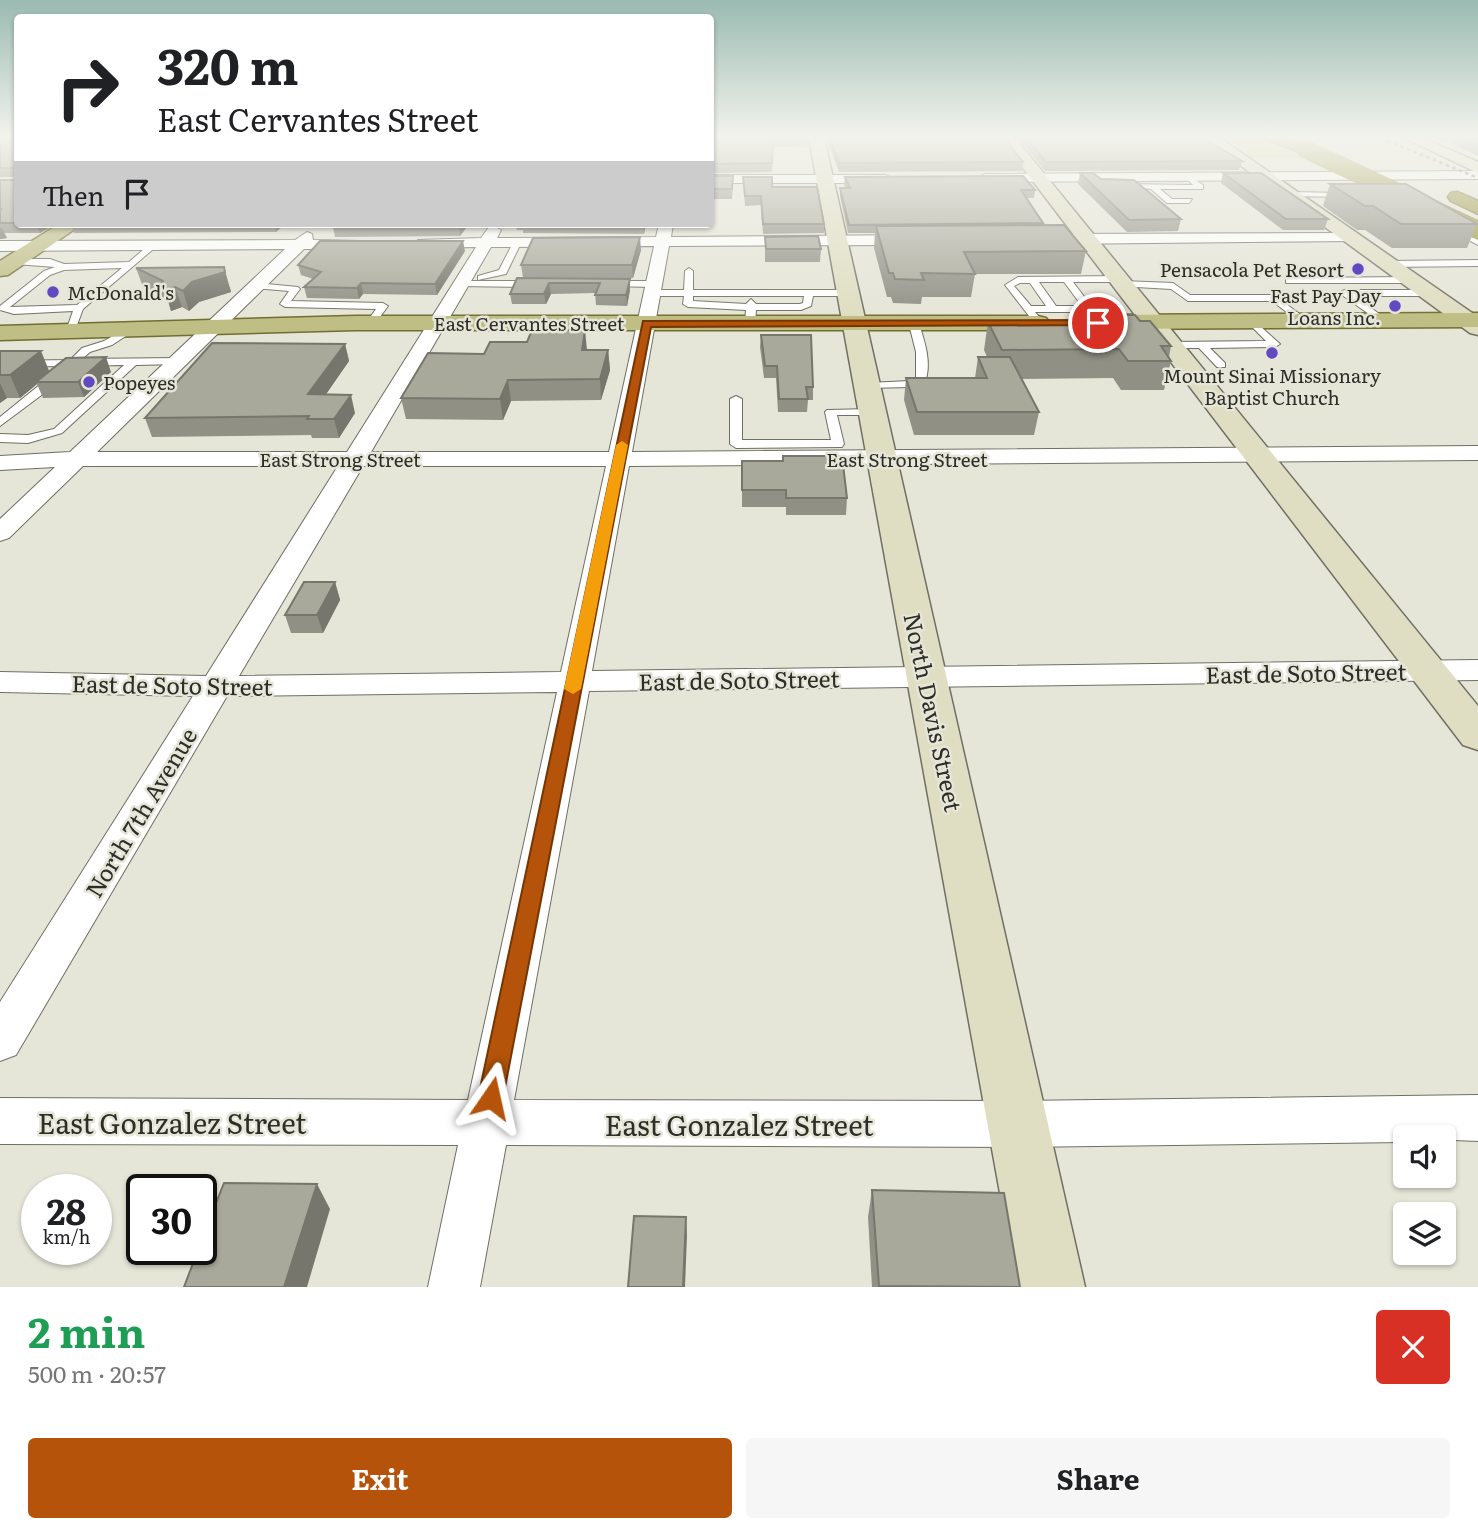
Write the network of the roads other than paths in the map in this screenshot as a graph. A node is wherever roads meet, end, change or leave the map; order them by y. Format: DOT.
graph roads {
  1 [pos="829,198"];
  2 [pos="1055,198"];
  3 [pos="1168,198"];
  4 [pos="1185,198"];
  5 [pos="1295,198"];
  6 [pos="1414,198"];
  7 [pos="1459,198"];
  8 [pos="1478,208"];
  9 [pos="1449,226"];
  10 [pos="66,228"];
  11 [pos="316,228"];
  12 [pos="1478,230"];
  13 [pos="664,233"];
  14 [pos="500,237"];
  15 [pos="1350,238"];
  16 [pos="1045,239"];
  17 [pos="1087,239"];
  18 [pos="935,240"];
  19 [pos="838,241"];
  20 [pos="410,243"];
  21 [pos="1478,243"];
  22 [pos="300,244"];
  23 [pos="371,244"];
  24 [pos="154,245"];
  25 [pos="0,246"];
  26 [pos="38,246"];
  27 [pos="1478,263"];
  28 [pos="1388,264"];
  29 [pos="7,265"];
  30 [pos="131,265"];
  31 [pos="63,267"];
  32 [pos="690,271"];
  33 [pos="1033,280"];
  34 [pos="1067,280"];
  35 [pos="1410,280"];
  36 [pos="463,281"];
  37 [pos="1289,281"];
  38 [pos="1120,282"];
  39 [pos="544,284"];
  40 [pos="599,284"];
  41 [pos="256,286"];
  42 [pos="688,293"];
  43 [pos="1428,293"];
  44 [pos="651,300"];
  45 [pos="751,305"];
  46 [pos="852,309"];
  47 [pos="1041,314"];
  48 [pos="1094,316"];
  49 [pos="1304,321"];
  50 [pos="1383,321"];
  51 [pos="1252,322"];
  52 [pos="371,323"];
  53 [pos="438,323"];
  54 [pos="1474,323"];
  55 [pos="914,324"];
  56 [pos="216,328"];
  57 [pos="81,330"];
  58 [pos="0,334"];
  59 [pos="1175,337"];
  60 [pos="179,361"];
  61 [pos="133,362"];
  62 [pos="72,363"];
  63 [pos="0,364"];
  64 [pos="1221,365"];
  65 [pos="736,399"];
  66 [pos="870,399"];
  67 [pos="0,423"];
  68 [pos="0,438"];
  69 [pos="801,451"];
  70 [pos="1478,453"];
  71 [pos="1260,456"];
  72 [pos="76,459"];
  73 [pos="356,459"];
  74 [pos="619,459"];
  75 [pos="881,459"];
  76 [pos="0,463"];
  77 [pos="0,533"];
  78 [pos="1478,670"];
  79 [pos="1427,671"];
  80 [pos="928,677"];
  81 [pos="574,681"];
  82 [pos="0,682"];
  83 [pos="217,686"];
  84 [pos="1478,735"];
  85 [pos="0,1041"];
  86 [pos="1478,1118"];
  87 [pos="0,1121"];
  88 [pos="485,1124"];
  89 [pos="1018,1124"];
  90 [pos="454,1287"];
  91 [pos="1051,1287"];
  1 -- 19 [label="main road, North Davis Street"];
  2 -- 17 [label="main road"];
  3 -- 4 [label="lane"];
  5 -- 15 [label="main road"];
  6 -- 12 [label="highway, bridge"];
  7 -- 8 [label="highway"];
  9 -- 21 [label="lane"];
  10 -- 26 [label="main road"];
  11 -- 22 [label="street"];
  13 -- 14 [label="street"];
  13 -- 19 [label="street"];
  13 -- 44 [label="street"];
  14 -- 20 [label="street"];
  14 -- 36 [label="street, North 7th Avenue"];
  15 -- 17 [label="street"];
  15 -- 28 [label="main road"];
  16 -- 17 [label="street"];
  17 -- 38 [label="main road"];
  18 -- 19 [label="street"];
  19 -- 46 [label="main road, North Davis Street"];
  22 -- 23 [label="street"];
  22 -- 24 [label="street"];
  22 -- 41 [label="street"];
  24 -- 26 [label="street"];
  24 -- 30 [label="lane"];
  25 -- 26 [label="street"];
  26 -- 29 [label="main road"];
  27 -- 28 [label="lane"];
  28 -- 35 [label="main road"];
  29 -- 31 [label="lane"];
  30 -- 31 [label="lane"];
  30 -- 57 [label="lane"];
  31 -- 57 [label="lane"];
  32 -- 42 [label="lane"];
  33 -- 34 [label="lane"];
  33 -- 47 [label="lane"];
  33 -- 47 [label="lane"];
  34 -- 38 [label="lane"];
  34 -- 48 [label="lane"];
  35 -- 37 [label="lane"];
  35 -- 43 [label="main road"];
  36 -- 39 [label="lane"];
  36 -- 53 [label="street, North 7th Avenue"];
  38 -- 49 [label="lane"];
  38 -- 59 [label="main road"];
  40 -- 44 [label="lane"];
  41 -- 52 [label="lane"];
  41 -- 56 [label="street"];
  42 -- 44 [label="lane"];
  42 -- 45 [label="lane"];
  43 -- 50 [label="lane"];
  43 -- 54 [label="main road"];
  44 -- 45 [label="main road, East Cervantes Street"];
  44 -- 53 [label="main road, East Cervantes Street"];
  44 -- 74 [label="street"];
  45 -- 46 [label="main road, East Cervantes Street"];
  45 -- 46 [label="lane"];
  46 -- 55 [label="main road, East Cervantes Street"];
  46 -- 66 [label="main road, North Davis Street"];
  47 -- 48 [label="main road, East Cervantes Street"];
  47 -- 55 [label="main road, East Cervantes Street"];
  48 -- 59 [label="main road, East Cervantes Street"];
  49 -- 50 [label="main road, East Cervantes Street"];
  49 -- 51 [label="main road, East Cervantes Street"];
  50 -- 54 [label="main road, East Cervantes Street"];
  51 -- 59 [label="main road, East Cervantes Street"];
  51 -- 59 [label="lane"];
  52 -- 53 [label="main road, East Cervantes Street"];
  52 -- 56 [label="main road, East Cervantes Street"];
  53 -- 73 [label="street, North 7th Avenue"];
  55 -- 66 [label="lane"];
  56 -- 57 [label="main road, East Cervantes Street"];
  56 -- 60 [label="street"];
  57 -- 58 [label="main road, East Cervantes Street"];
  57 -- 62 [label="lane"];
  59 -- 64 [label="lane"];
  59 -- 71 [label="main road"];
  60 -- 61 [label="lane"];
  60 -- 72 [label="street"];
  61 -- 62 [label="lane"];
  61 -- 68 [label="lane"];
  62 -- 63 [label="lane"];
  62 -- 67 [label="lane"];
  65 -- 69 [label="lane"];
  66 -- 69 [label="lane"];
  66 -- 75 [label="main road, North Davis Street"];
  69 -- 74 [label="street, East Strong Street"];
  69 -- 75 [label="street, East Strong Street"];
  70 -- 71 [label="street, East Strong Street"];
  71 -- 75 [label="street, East Strong Street"];
  71 -- 79 [label="main road"];
  72 -- 73 [label="street, East Strong Street"];
  72 -- 76 [label="street, East Strong Street"];
  72 -- 77 [label="street"];
  73 -- 74 [label="street, East Strong Street"];
  73 -- 83 [label="street, North 7th Avenue"];
  74 -- 81 [label="street"];
  75 -- 80 [label="main road, North Davis Street"];
  78 -- 79 [label="street, East de Soto Street"];
  79 -- 80 [label="street, East de Soto Street"];
  79 -- 84 [label="main road"];
  80 -- 81 [label="street, East de Soto Street"];
  80 -- 89 [label="main road, North Davis Street"];
  81 -- 83 [label="street, East de Soto Street"];
  81 -- 88 [label="street"];
  82 -- 83 [label="street, East de Soto Street"];
  83 -- 85 [label="street, North 7th Avenue"];
  86 -- 89 [label="street, East Gonzalez Street"];
  87 -- 88 [label="street, East Gonzalez Street"];
  88 -- 89 [label="street, East Gonzalez Street"];
  88 -- 90 [label="street"];
  89 -- 91 [label="main road, North Davis Street"];
}
